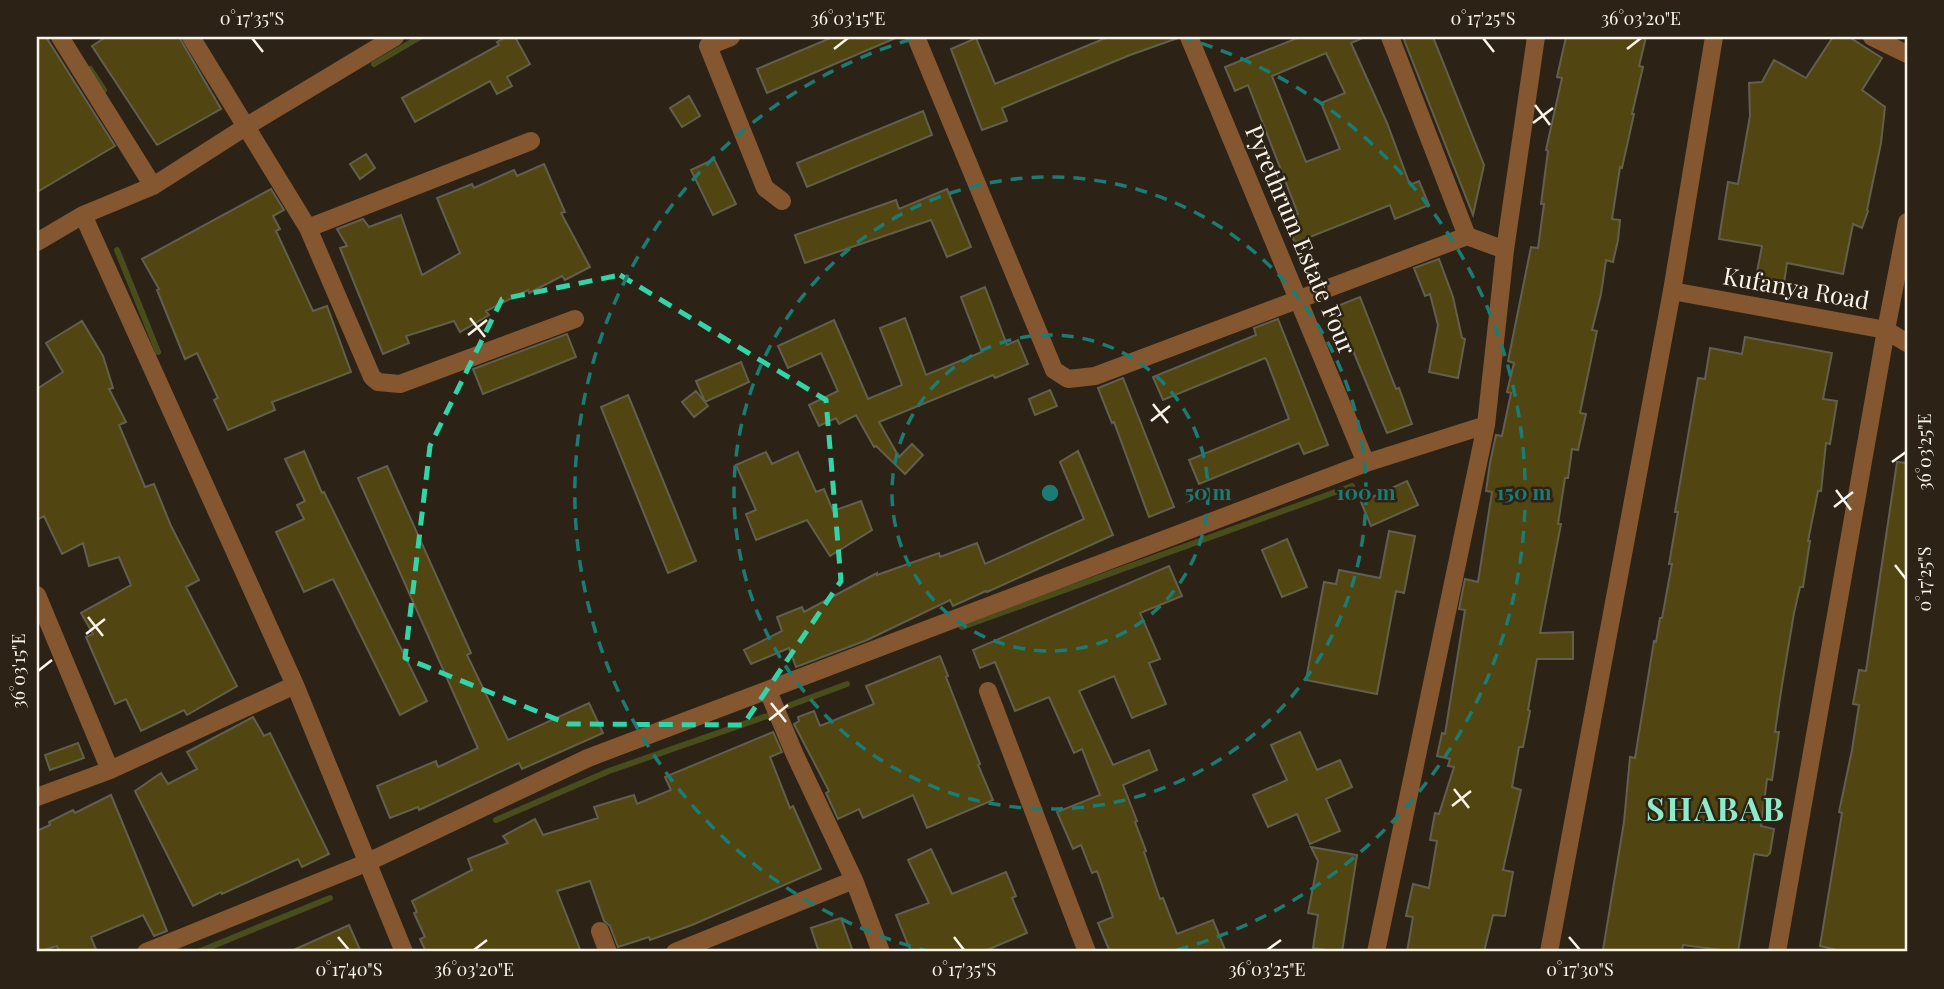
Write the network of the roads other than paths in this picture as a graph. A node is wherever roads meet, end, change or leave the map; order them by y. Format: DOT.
graph roads {
  1 [pos="60,37"];
  2 [pos="191,37"];
  3 [pos="395,37"];
  4 [pos="731,37"];
  5 [pos="916,37"];
  6 [pos="1189,37"];
  7 [pos="1390,37"];
  8 [pos="1536,37"];
  9 [pos="1714,37"];
  10 [pos="1872,37"];
  11 [pos="1907,54"];
  12 [pos="247,126"];
  13 [pos="531,141"];
  14 [pos="153,186"];
  15 [pos="782,201"];
  16 [pos="83,215"];
  17 [pos="1907,222"];
  18 [pos="308,228"];
  19 [pos="1467,236"];
  20 [pos="37,242"];
  21 [pos="1505,250"];
  22 [pos="1672,291"];
  23 [pos="1298,299"];
  24 [pos="575,319"];
  25 [pos="1886,330"];
  26 [pos="1907,343"];
  27 [pos="1486,425"];
  28 [pos="1366,463"];
  29 [pos="37,595"];
  30 [pos="295,685"];
  31 [pos="768,691"];
  32 [pos="988,691"];
  33 [pos="110,770"];
  34 [pos="37,797"];
  35 [pos="366,863"];
  36 [pos="854,880"];
  37 [pos="600,931"];
  38 [pos="146,952"];
  39 [pos="404,952"];
  40 [pos="608,952"];
  41 [pos="675,952"];
  42 [pos="881,952"];
  43 [pos="1087,952"];
  44 [pos="1376,952"];
  45 [pos="1549,952"];
  46 [pos="1777,952"];
  1 -- 14 [label="street"];
  2 -- 12 [label="street"];
  3 -- 12 [label="street"];
  4 -- 15 [label="street"];
  5 -- 23 [label="street"];
  6 -- 23 [label="street, Pyrethrum Estate Four"];
  7 -- 19 [label="street"];
  8 -- 21 [label="street"];
  9 -- 22 [label="street"];
  10 -- 11 [label="street"];
  12 -- 14 [label="street"];
  12 -- 18 [label="street"];
  13 -- 18 [label="street"];
  14 -- 16 [label="street"];
  16 -- 20 [label="street"];
  16 -- 30 [label="street"];
  17 -- 25 [label="street"];
  18 -- 24 [label="street"];
  19 -- 21 [label="street"];
  19 -- 23 [label="street"];
  21 -- 27 [label="street"];
  22 -- 25 [label="street, Kufanya Road"];
  22 -- 45 [label="street"];
  23 -- 28 [label="street, Pyrethrum Estate Four"];
  25 -- 26 [label="street, Kufanya Road"];
  25 -- 46 [label="street"];
  27 -- 28 [label="street"];
  27 -- 44 [label="street"];
  28 -- 31 [label="street"];
  29 -- 33 [label="street"];
  30 -- 33 [label="street"];
  30 -- 35 [label="street"];
  31 -- 35 [label="street"];
  31 -- 36 [label="street"];
  32 -- 43 [label="street"];
  33 -- 34 [label="street"];
  35 -- 38 [label="street"];
  35 -- 39 [label="street"];
  36 -- 41 [label="street"];
  36 -- 42 [label="street"];
  37 -- 40 [label="street"];
}
